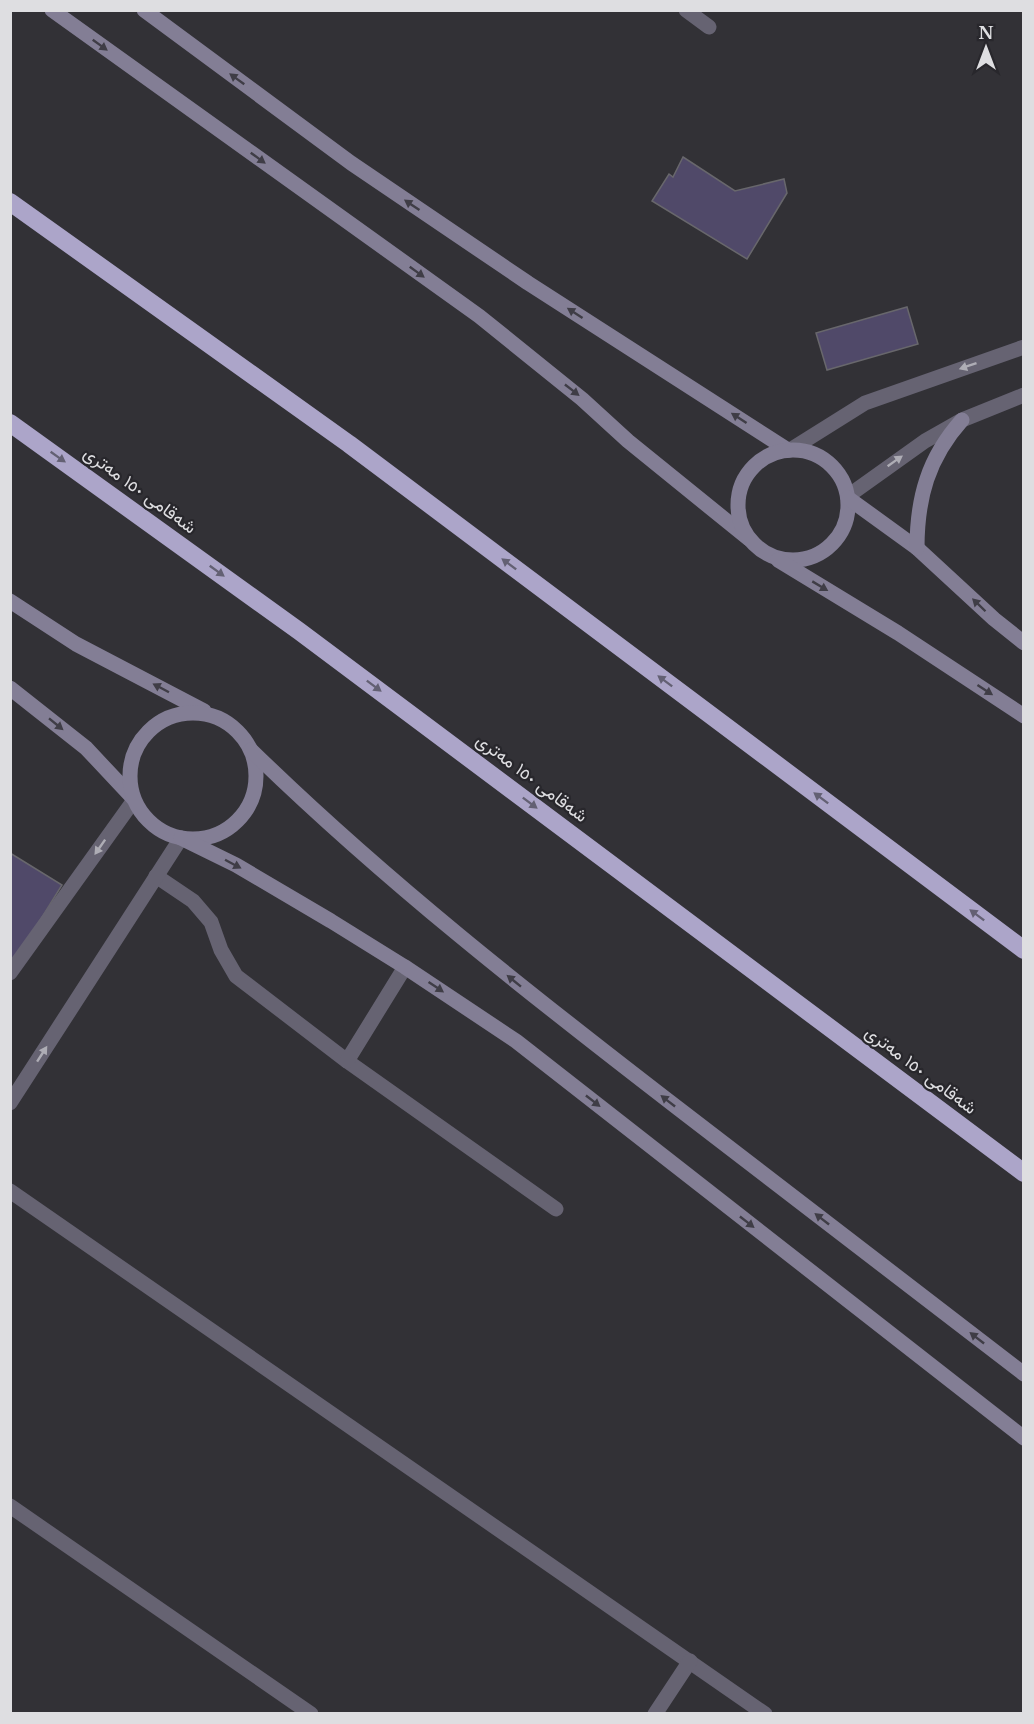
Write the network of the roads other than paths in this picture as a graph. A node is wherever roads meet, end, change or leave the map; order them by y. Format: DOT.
graph roads {
  1 [pos="52,10"];
  2 [pos="144,10"];
  3 [pos="686,10"];
  4 [pos="709,27"];
  5 [pos="10,202"];
  6 [pos="1023,347"];
  7 [pos="1023,395"];
  8 [pos="962,420"];
  9 [pos="10,423"];
  10 [pos="789,450"];
  11 [pos="848,497"];
  12 [pos="749,539"];
  13 [pos="916,548"];
  14 [pos="770,555"];
  15 [pos="10,602"];
  16 [pos="1023,643"];
  17 [pos="10,688"];
  18 [pos="212,715"];
  19 [pos="1023,716"];
  20 [pos="251,750"];
  21 [pos="134,800"];
  22 [pos="181,838"];
  23 [pos="156,876"];
  24 [pos="1023,951"];
  25 [pos="405,967"];
  26 [pos="10,973"];
  27 [pos="347,1061"];
  28 [pos="10,1103"];
  29 [pos="1023,1173"];
  30 [pos="10,1191"];
  31 [pos="556,1209"];
  32 [pos="1023,1374"];
  33 [pos="1023,1438"];
  34 [pos="10,1506"];
  35 [pos="690,1661"];
  36 [pos="311,1713"];
  37 [pos="655,1713"];
  38 [pos="765,1713"];
  1 -- 12 [label="street, one-way"];
  10 -- 2 [label="street, one-way"];
  3 -- 4 [label="street"];
  24 -- 5 [label="highway, one-way"];
  6 -- 10 [label="street, one-way"];
  7 -- 8 [label="street"];
  11 -- 8 [label="street, one-way"];
  8 -- 13 [label="street"];
  9 -- 29 [label="highway, شەقامی ١٥٠ مەتری, one-way"];
  10 -- 11 [label="street"];
  10 -- 12 [label="street"];
  11 -- 13 [label="street"];
  11 -- 14 [label="street"];
  12 -- 14 [label="street"];
  16 -- 13 [label="street, one-way"];
  14 -- 19 [label="street, one-way"];
  18 -- 15 [label="street, one-way"];
  17 -- 21 [label="street, one-way"];
  18 -- 20 [label="street"];
  18 -- 21 [label="street"];
  20 -- 22 [label="street"];
  32 -- 20 [label="street, one-way"];
  21 -- 22 [label="street"];
  21 -- 26 [label="street, one-way"];
  22 -- 23 [label="street"];
  22 -- 25 [label="street, one-way"];
  23 -- 27 [label="street"];
  28 -- 23 [label="street, one-way"];
  25 -- 27 [label="street"];
  25 -- 33 [label="street, one-way"];
  27 -- 31 [label="street"];
  30 -- 35 [label="street"];
  34 -- 36 [label="street"];
  35 -- 37 [label="street"];
  35 -- 38 [label="street"];
}
